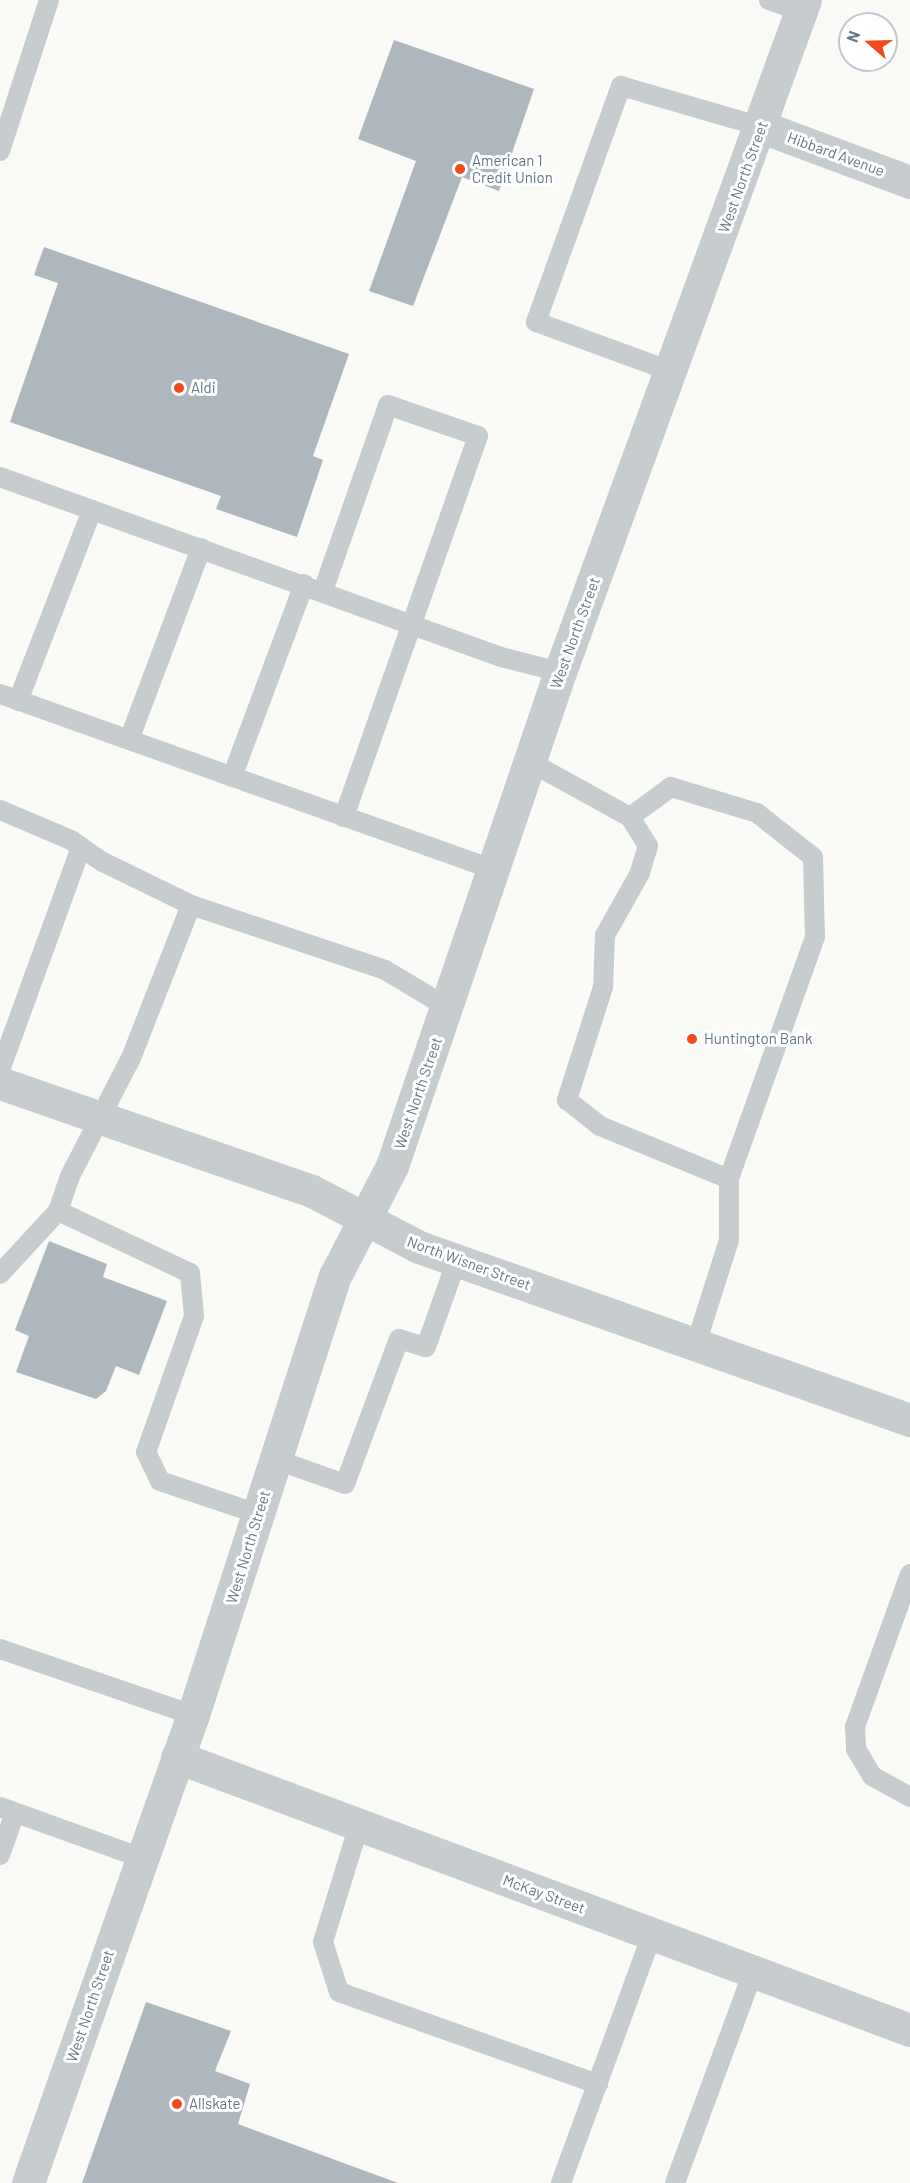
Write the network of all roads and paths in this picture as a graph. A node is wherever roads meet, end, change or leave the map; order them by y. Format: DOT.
graph roads {
  1 [pos="49,0"];
  2 [pos="769,0"];
  3 [pos="803,6"];
  4 [pos="762,127"];
  5 [pos="0,151"];
  6 [pos="910,182"];
  7 [pos="673,372"];
  8 [pos="0,477"];
  9 [pos="92,510"];
  10 [pos="201,548"];
  11 [pos="304,584"];
  12 [pos="323,591"];
  13 [pos="412,626"];
  14 [pos="560,672"];
  15 [pos="9,698"];
  16 [pos="129,740"];
  17 [pos="530,762"];
  18 [pos="231,777"];
  19 [pos="0,810"];
  20 [pos="630,817"];
  21 [pos="344,818"];
  22 [pos="81,847"];
  23 [pos="492,869"];
  24 [pos="191,905"];
  25 [pos="447,1007"];
  26 [pos="0,1070"];
  27 [pos="0,1083"];
  28 [pos="104,1117"];
  29 [pos="729,1179"];
  30 [pos="58,1211"];
  31 [pos="363,1220"];
  32 [pos="457,1260"];
  33 [pos="0,1274"];
  34 [pos="697,1341"];
  35 [pos="910,1420"];
  36 [pos="274,1459"];
  37 [pos="261,1515"];
  38 [pos="910,1574"];
  39 [pos="0,1649"];
  40 [pos="193,1715"];
  41 [pos="177,1757"];
  42 [pos="910,1797"];
  43 [pos="7,1810"];
  44 [pos="359,1825"];
  45 [pos="0,1855"];
  46 [pos="142,1858"];
  47 [pos="652,1934"];
  48 [pos="753,1972"];
  49 [pos="910,2030"];
  50 [pos="598,2084"];
  51 [pos="28,2183"];
  52 [pos="561,2183"];
  53 [pos="675,2183"];
  1 -- 5 [label="lane"];
  2 -- 3 [label="lane"];
  3 -- 4 [label="street, West North Street"];
  4 -- 6 [label="street, Hibbard Avenue"];
  4 -- 7 [label="street, West North Street"];
  4 -- 7 [label="lane"];
  7 -- 14 [label="street, West North Street"];
  8 -- 9 [label="lane"];
  9 -- 10 [label="lane"];
  9 -- 15 [label="lane"];
  10 -- 11 [label="lane"];
  10 -- 16 [label="lane"];
  11 -- 12 [label="lane"];
  11 -- 18 [label="lane"];
  12 -- 13 [label="lane"];
  12 -- 13 [label="lane"];
  13 -- 14 [label="lane"];
  13 -- 21 [label="lane"];
  14 -- 17 [label="street, West North Street"];
  15 -- 16 [label="lane"];
  16 -- 18 [label="lane"];
  17 -- 20 [label="lane"];
  17 -- 23 [label="street, West North Street"];
  18 -- 21 [label="lane"];
  19 -- 22 [label="lane"];
  20 -- 29 [label="lane"];
  20 -- 29 [label="lane"];
  21 -- 23 [label="lane"];
  22 -- 24 [label="lane"];
  22 -- 26 [label="lane"];
  23 -- 25 [label="street, West North Street"];
  24 -- 25 [label="lane"];
  24 -- 28 [label="lane"];
  25 -- 31 [label="street, West North Street"];
  27 -- 28 [label="street, North Wisner Street"];
  28 -- 30 [label="lane"];
  28 -- 31 [label="street, North Wisner Street"];
  29 -- 34 [label="lane"];
  30 -- 33 [label="lane"];
  30 -- 37 [label="lane"];
  31 -- 32 [label="street, North Wisner Street"];
  31 -- 36 [label="street, West North Street"];
  32 -- 34 [label="street, North Wisner Street"];
  32 -- 36 [label="lane"];
  34 -- 35 [label="street, North Wisner Street"];
  36 -- 37 [label="street, West North Street"];
  37 -- 40 [label="street, West North Street"];
  38 -- 42 [label="lane"];
  39 -- 40 [label="lane"];
  40 -- 41 [label="street, West North Street"];
  41 -- 44 [label="street, McKay Street"];
  41 -- 46 [label="street, West North Street"];
  43 -- 45 [label="lane"];
  43 -- 46 [label="lane"];
  44 -- 47 [label="street, McKay Street"];
  44 -- 50 [label="lane"];
  46 -- 51 [label="street, West North Street"];
  47 -- 48 [label="street, McKay Street"];
  47 -- 50 [label="lane"];
  48 -- 49 [label="street, McKay Street"];
  48 -- 53 [label="lane"];
  50 -- 52 [label="lane"];
}
